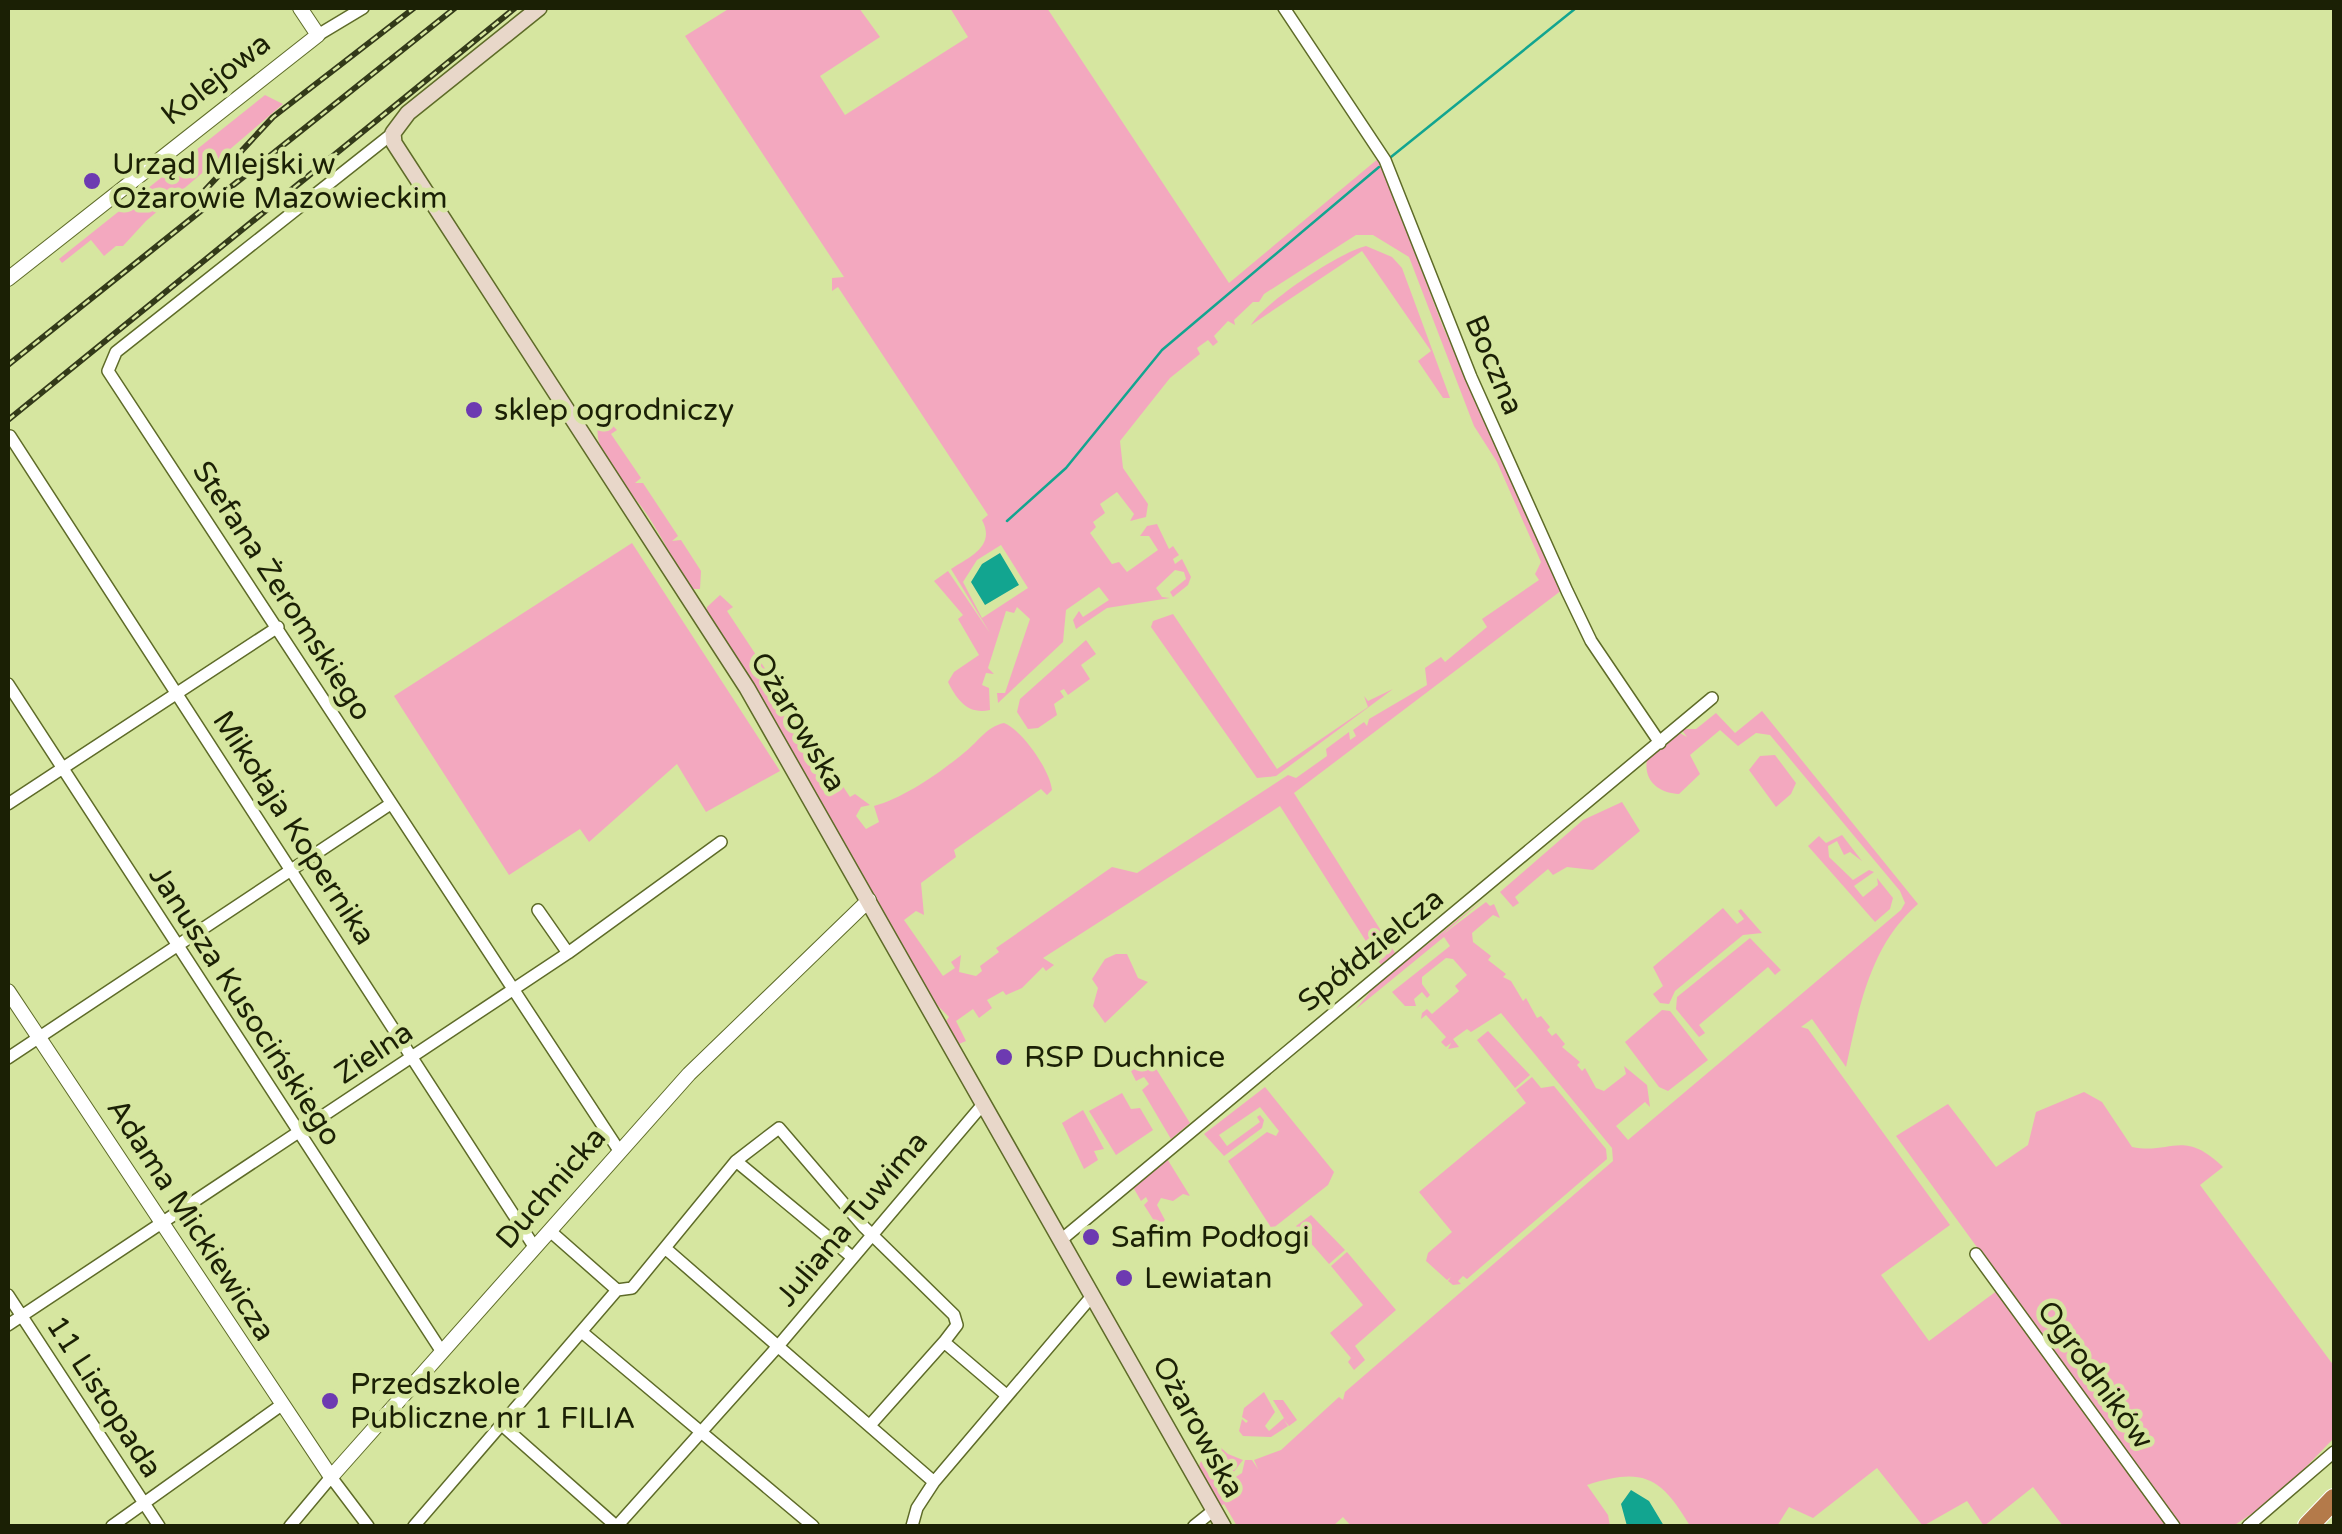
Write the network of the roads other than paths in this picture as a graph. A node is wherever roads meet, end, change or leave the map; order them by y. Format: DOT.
graph roads {
  1 [pos="300,8"];
  2 [pos="363,8"];
  3 [pos="539,8"];
  4 [pos="1284,8"];
  5 [pos="318,35"];
  6 [pos="393,133"];
  7 [pos="8,279"];
  8 [pos="10,436"];
  9 [pos="278,627"];
  10 [pos="8,684"];
  11 [pos="177,693"];
  12 [pos="1712,698"];
  13 [pos="1660,743"];
  14 [pos="62,769"];
  15 [pos="8,804"];
  16 [pos="390,805"];
  17 [pos="721,842"];
  18 [pos="291,871"];
  19 [pos="869,900"];
  20 [pos="538,910"];
  21 [pos="176,944"];
  22 [pos="568,953"];
  23 [pos="513,990"];
  24 [pos="8,991"];
  25 [pos="38,1037"];
  26 [pos="8,1058"];
  27 [pos="412,1058"];
  28 [pos="984,1103"];
  29 [pos="297,1134"];
  30 [pos="620,1152"];
  31 [pos="736,1161"];
  32 [pos="160,1223"];
  33 [pos="550,1230"];
  34 [pos="872,1231"];
  35 [pos="1062,1240"];
  36 [pos="535,1248"];
  37 [pos="665,1248"];
  38 [pos="1976,1254"];
  39 [pos="852,1257"];
  40 [pos="618,1290"];
  41 [pos="8,1295"];
  42 [pos="1092,1296"];
  43 [pos="21,1316"];
  44 [pos="8,1326"];
  45 [pos="583,1333"];
  46 [pos="944,1342"];
  47 [pos="779,1345"];
  48 [pos="442,1352"];
  49 [pos="1005,1394"];
  50 [pos="280,1406"];
  51 [pos="871,1424"];
  52 [pos="502,1426"];
  53 [pos="701,1434"];
  54 [pos="2334,1452"];
  55 [pos="331,1478"];
  56 [pos="934,1482"];
  57 [pos="2334,1499"];
  58 [pos="144,1504"];
  59 [pos="1214,1510"];
  60 [pos="112,1526"];
  61 [pos="159,1526"];
  62 [pos="290,1526"];
  63 [pos="368,1526"];
  64 [pos="414,1526"];
  65 [pos="616,1526"];
  66 [pos="813,1526"];
  67 [pos="912,1526"];
  68 [pos="1194,1526"];
  69 [pos="1223,1526"];
  70 [pos="2174,1526"];
  71 [pos="2248,1526"];
  72 [pos="2308,1526"];
  1 -- 5 [label="street"];
  2 -- 5 [label="street"];
  3 -- 6 [label="main road"];
  4 -- 13 [label="street, Boczna"];
  5 -- 7 [label="street, Kolejowa"];
  6 -- 9 [label="street, Stefana Żeromskiego"];
  6 -- 19 [label="main road, Ożarowska"];
  8 -- 11 [label="street, Mikołaja Kopernika"];
  9 -- 11 [label="street"];
  9 -- 16 [label="street, Stefana Żeromskiego"];
  10 -- 14 [label="street, Janusza Kusocińskiego"];
  11 -- 14 [label="street"];
  11 -- 18 [label="street, Mikołaja Kopernika"];
  12 -- 13 [label="street, Spółdzielcza"];
  13 -- 35 [label="street, Spółdzielcza"];
  14 -- 15 [label="street"];
  14 -- 21 [label="street, Janusza Kusocińskiego"];
  16 -- 18 [label="street"];
  16 -- 23 [label="street, Stefana Żeromskiego"];
  17 -- 22 [label="street, Zielna"];
  18 -- 21 [label="street"];
  18 -- 27 [label="street, Mikołaja Kopernika"];
  19 -- 28 [label="main road, Ożarowska"];
  19 -- 30 [label="street, Duchnicka"];
  20 -- 22 [label="street"];
  21 -- 25 [label="street"];
  21 -- 29 [label="street, Janusza Kusocińskiego"];
  22 -- 23 [label="street, Zielna"];
  23 -- 27 [label="street, Zielna"];
  23 -- 30 [label="street, Stefana Żeromskiego"];
  24 -- 25 [label="street, Adama Mickiewicza"];
  25 -- 26 [label="street"];
  25 -- 32 [label="street, Adama Mickiewicza"];
  27 -- 29 [label="street, Zielna"];
  27 -- 36 [label="street, Mikołaja Kopernika"];
  28 -- 34 [label="street, Juliana Tuwima"];
  28 -- 35 [label="main road, Ożarowska"];
  29 -- 32 [label="street, Zielna"];
  29 -- 48 [label="street, Janusza Kusocińskiego"];
  30 -- 33 [label="street, Duchnicka"];
  31 -- 34 [label="street"];
  31 -- 37 [label="street"];
  31 -- 39 [label="street"];
  32 -- 43 [label="street, Zielna"];
  32 -- 50 [label="street, Adama Mickiewicza"];
  33 -- 36 [label="street, Duchnicka"];
  33 -- 40 [label="street"];
  34 -- 39 [label="street, Juliana Tuwima"];
  34 -- 46 [label="street"];
  35 -- 42 [label="main road, Ożarowska"];
  36 -- 48 [label="street, Duchnicka"];
  37 -- 40 [label="street"];
  37 -- 47 [label="street, Juliana Tuwima"];
  38 -- 70 [label="street, Ogrodników"];
  39 -- 47 [label="street, Juliana Tuwima"];
  40 -- 45 [label="street"];
  41 -- 43 [label="street, 11 Listopada"];
  42 -- 49 [label="street"];
  42 -- 59 [label="main road, Ożarowska"];
  43 -- 44 [label="street, Zielna"];
  43 -- 58 [label="street, 11 Listopada"];
  45 -- 52 [label="street"];
  45 -- 53 [label="street"];
  46 -- 49 [label="street"];
  46 -- 51 [label="street"];
  47 -- 51 [label="street"];
  47 -- 53 [label="street"];
  48 -- 55 [label="street, Duchnicka"];
  49 -- 56 [label="street"];
  50 -- 55 [label="street, Adama Mickiewicza"];
  50 -- 58 [label="street"];
  51 -- 56 [label="street"];
  52 -- 64 [label="street"];
  52 -- 65 [label="street"];
  53 -- 65 [label="street"];
  53 -- 66 [label="street"];
  54 -- 71 [label="street"];
  55 -- 62 [label="street, Duchnicka"];
  55 -- 63 [label="street"];
  56 -- 67 [label="street"];
  57 -- 72 [label="highway"];
  58 -- 60 [label="street"];
  58 -- 61 [label="street, 11 Listopada"];
  59 -- 68 [label="street"];
  59 -- 69 [label="main road, Ożarowska"];
}
